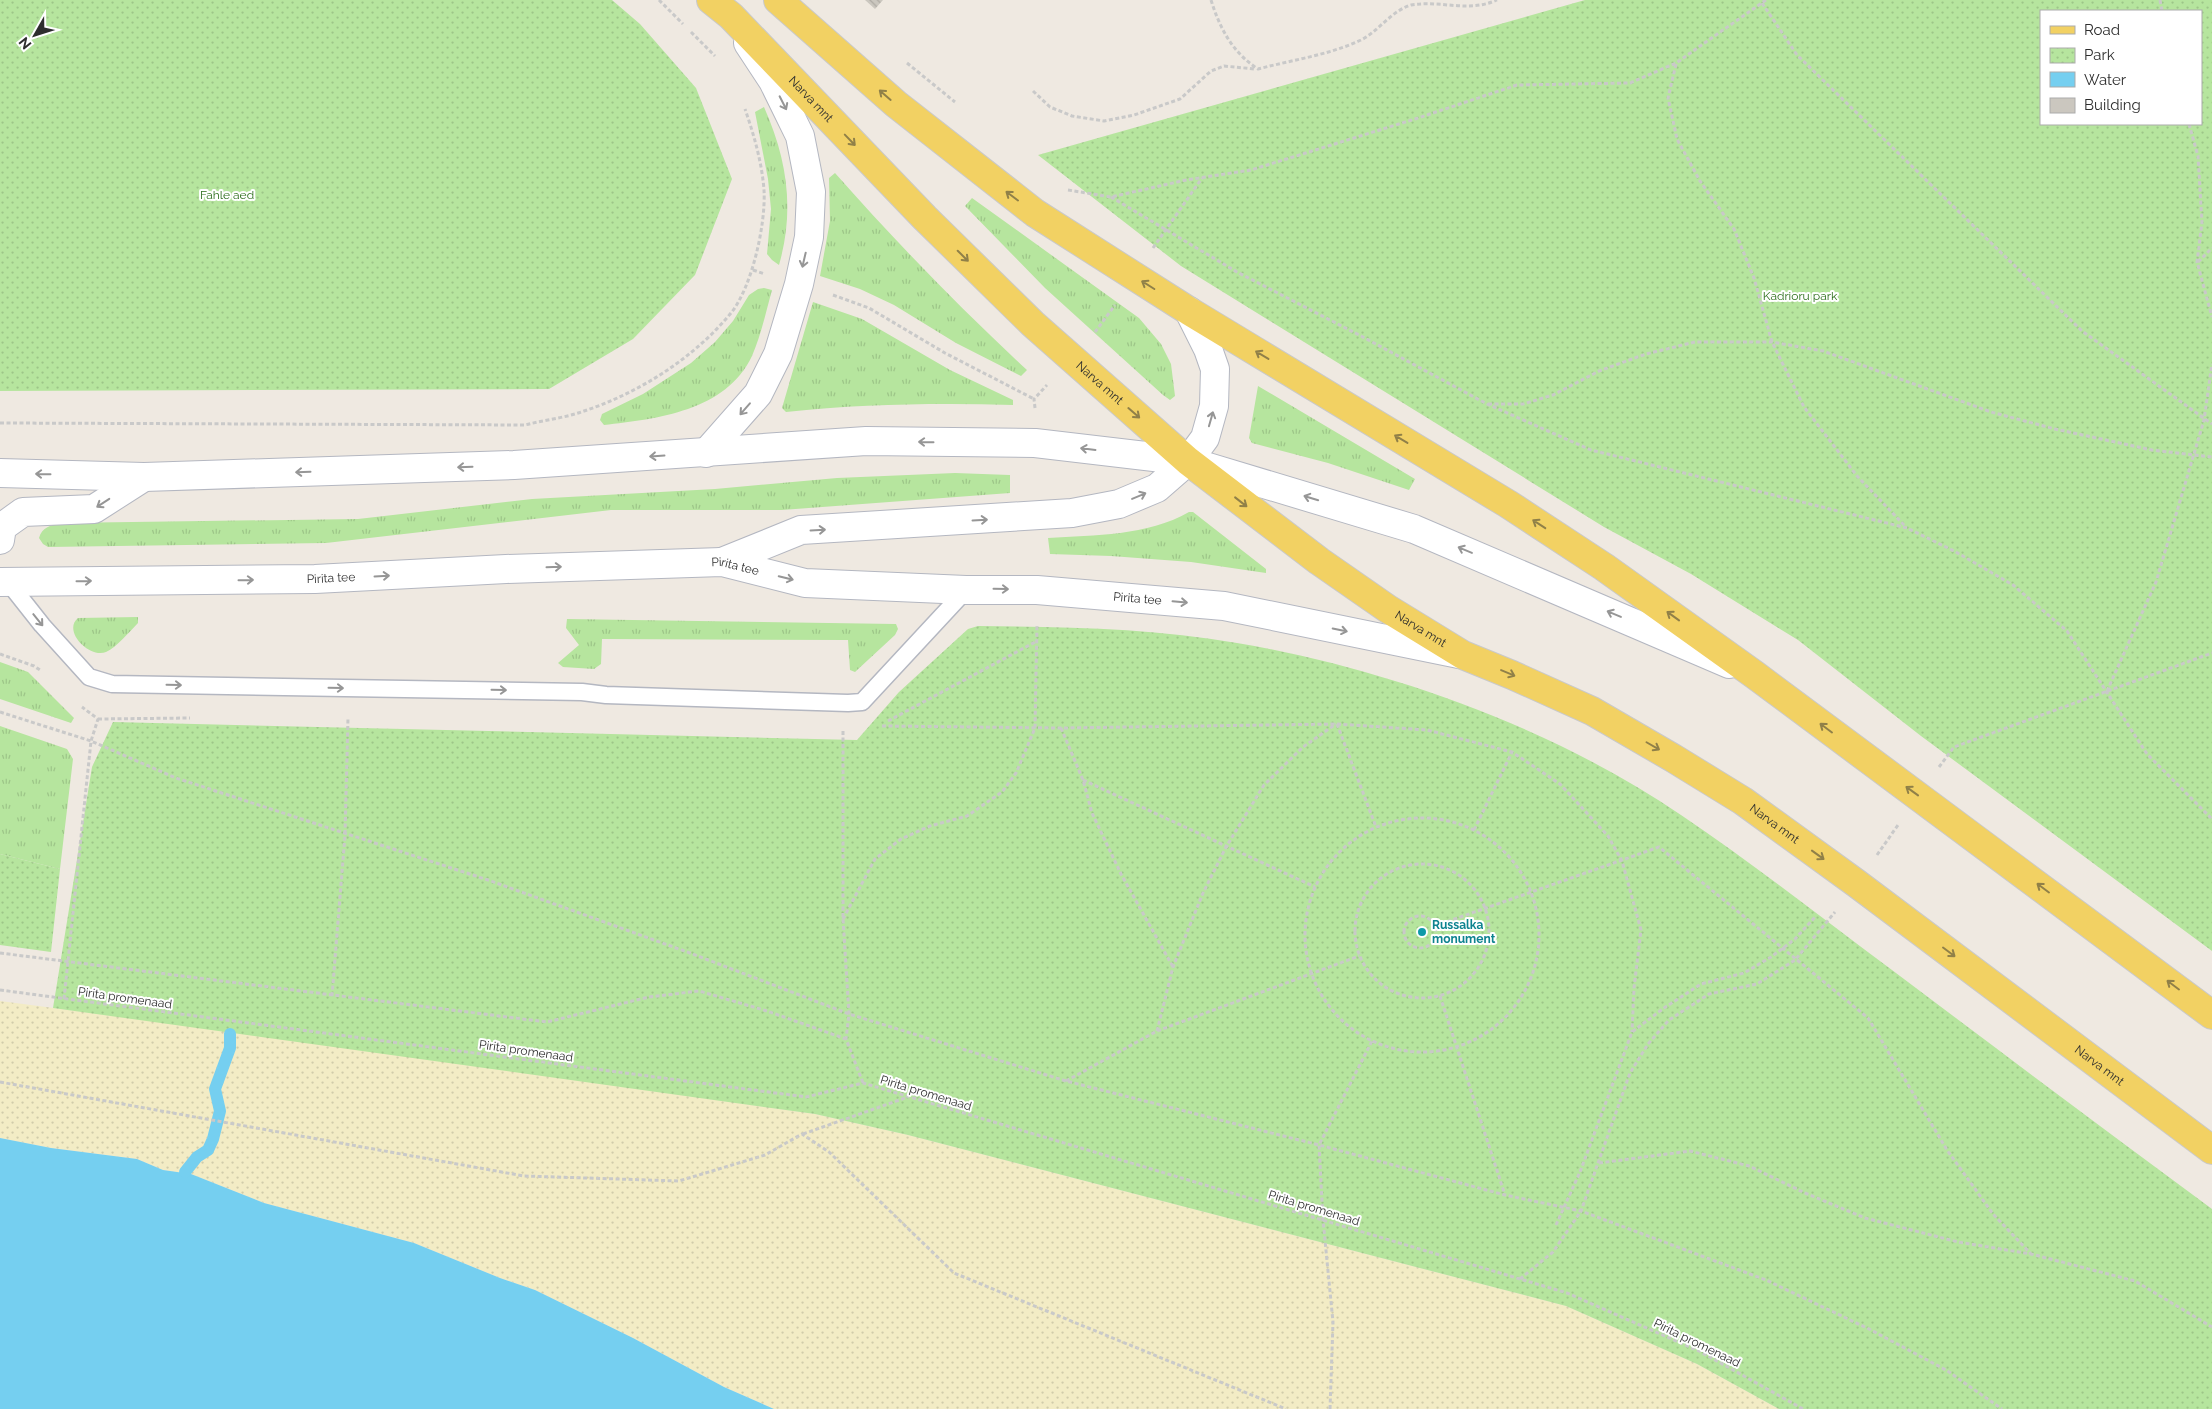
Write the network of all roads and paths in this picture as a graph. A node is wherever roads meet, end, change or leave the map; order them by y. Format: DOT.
graph roads {
  1 [pos="659,0"];
  2 [pos="778,0"];
  3 [pos="1211,0"];
  4 [pos="1497,0"];
  5 [pos="1764,1"];
  6 [pos="721,8"];
  7 [pos="720,62"];
  8 [pos="906,62"];
  9 [pos="1676,63"];
  10 [pos="1258,69"];
  11 [pos="1032,91"];
  12 [pos="959,105"];
  13 [pos="744,107"];
  14 [pos="2189,125"];
  15 [pos="1202,178"];
  16 [pos="1061,189"];
  17 [pos="1111,197"];
  18 [pos="1165,230"];
  19 [pos="2212,248"];
  20 [pos="2197,262"];
  21 [pos="1141,266"];
  22 [pos="825,292"];
  23 [pos="1189,311"];
  24 [pos="2212,317"];
  25 [pos="1772,342"];
  26 [pos="1071,358"];
  27 [pos="2212,364"];
  28 [pos="1034,399"];
  29 [pos="1487,404"];
  30 [pos="1035,409"];
  31 [pos="2204,420"];
  32 [pos="0,423"];
  33 [pos="2212,424"];
  34 [pos="706,453"];
  35 [pos="2194,455"];
  36 [pos="2212,457"];
  37 [pos="1188,461"];
  38 [pos="0,473"];
  39 [pos="144,477"];
  40 [pos="1907,528"];
  41 [pos="0,540"];
  42 [pos="722,562"];
  43 [pos="3,574"];
  44 [pos="966,590"];
  45 [pos="0,654"];
  46 [pos="2212,654"];
  47 [pos="1463,655"];
  48 [pos="41,672"];
  49 [pos="1755,675"];
  50 [pos="2106,691"];
  51 [pos="74,701"];
  52 [pos="0,712"];
  53 [pos="348,715"];
  54 [pos="1337,724"];
  55 [pos="843,726"];
  56 [pos="878,726"];
  57 [pos="91,741"];
  58 [pos="1512,752"];
  59 [pos="1083,780"];
  60 [pos="1919,796"];
  61 [pos="2212,811"];
  62 [pos="2205,812"];
  63 [pos="2212,819"];
  64 [pos="1376,827"];
  65 [pos="1474,830"];
  66 [pos="345,835"];
  67 [pos="1226,847"];
  68 [pos="1622,860"];
  69 [pos="1856,883"];
  70 [pos="1315,887"];
  71 [pos="1532,892"];
  72 [pos="1485,909"];
  73 [pos="1816,916"];
  74 [pos="843,919"];
  75 [pos="1435,926"];
  76 [pos="1783,949"];
  77 [pos="0,953"];
  78 [pos="1359,956"];
  79 [pos="1795,960"];
  80 [pos="67,962"];
  81 [pos="1173,967"];
  82 [pos="1312,974"];
  83 [pos="0,990"];
  84 [pos="332,996"];
  85 [pos="1440,996"];
  86 [pos="64,999"];
  87 [pos="850,1014"];
  88 [pos="2212,1015"];
  89 [pos="1157,1031"];
  90 [pos="1632,1032"];
  91 [pos="846,1039"];
  92 [pos="1372,1041"];
  93 [pos="1457,1047"];
  94 [pos="1066,1081"];
  95 [pos="0,1082"];
  96 [pos="862,1083"];
  97 [pos="908,1097"];
  98 [pos="802,1134"];
  99 [pos="1318,1145"];
  100 [pos="2212,1150"];
  101 [pos="1599,1163"];
  102 [pos="1505,1195"];
  103 [pos="1563,1208"];
  104 [pos="1581,1212"];
  105 [pos="1322,1220"];
  106 [pos="1556,1225"];
  107 [pos="2031,1254"];
  108 [pos="1520,1279"];
  109 [pos="2212,1327"];
  110 [pos="1286,1409"];
  111 [pos="1330,1409"];
  112 [pos="1803,1409"];
  113 [pos="2002,1409"];
  1 -- 7 [label="path"];
  21 -- 2 [label="main road, one-way"];
  3 -- 10 [label="path"];
  4 -- 10 [label="path"];
  5 -- 9 [label="path"];
  5 -- 31 [label="path"];
  6 -- 26 [label="main road, Narva mnt, one-way"];
  6 -- 34 [label="main road, one-way"];
  8 -- 12 [label="path"];
  9 -- 15 [label="path"];
  9 -- 25 [label="path"];
  10 -- 11 [label="path"];
  13 -- 32 [label="path"];
  14 -- 20 [label="path"];
  15 -- 17 [label="path"];
  15 -- 18 [label="path"];
  16 -- 17 [label="path"];
  17 -- 18 [label="path"];
  18 -- 21 [label="path"];
  18 -- 29 [label="path"];
  19 -- 20 [label="path"];
  20 -- 24 [label="path"];
  23 -- 21 [label="main road, one-way"];
  21 -- 26 [label="path"];
  22 -- 28 [label="path"];
  37 -- 23 [label="main road, one-way"];
  49 -- 23 [label="main road, one-way"];
  25 -- 29 [label="path"];
  25 -- 35 [label="path"];
  25 -- 40 [label="path"];
  26 -- 28 [label="path"];
  26 -- 37 [label="main road, Narva mnt, one-way"];
  27 -- 31 [label="path"];
  28 -- 30 [label="path"];
  29 -- 40 [label="path"];
  31 -- 33 [label="path"];
  31 -- 35 [label="path"];
  37 -- 34 [label="main road, one-way"];
  34 -- 39 [label="main road, one-way"];
  35 -- 36 [label="path"];
  35 -- 50 [label="path"];
  42 -- 37 [label="main road, one-way"];
  37 -- 47 [label="main road, Narva mnt, one-way"];
  49 -- 37 [label="main road, one-way"];
  39 -- 38 [label="main road, one-way"];
  39 -- 41 [label="main road, one-way"];
  40 -- 50 [label="path"];
  43 -- 42 [label="main road, Pirita tee, one-way"];
  42 -- 44 [label="main road, Pirita tee, one-way"];
  43 -- 44 [label="lane, one-way"];
  44 -- 47 [label="main road, Pirita tee, one-way"];
  45 -- 48 [label="path"];
  46 -- 50 [label="path"];
  47 -- 69 [label="main road, Narva mnt, one-way"];
  60 -- 49 [label="main road, one-way"];
  50 -- 60 [label="path"];
  50 -- 62 [label="path"];
  51 -- 57 [label="path"];
  52 -- 57 [label="path"];
  53 -- 66 [label="path"];
  54 -- 58 [label="path"];
  54 -- 59 [label="path"];
  54 -- 64 [label="path"];
  54 -- 67 [label="path"];
  55 -- 74 [label="path"];
  56 -- 74 [label="path"];
  57 -- 66 [label="path"];
  57 -- 80 [label="path"];
  58 -- 65 [label="path"];
  58 -- 68 [label="path"];
  59 -- 67 [label="path"];
  59 -- 81 [label="path"];
  60 -- 69 [label="path"];
  88 -- 60 [label="main road, one-way"];
  61 -- 62 [label="path"];
  62 -- 63 [label="path"];
  64 -- 65 [label="path"];
  64 -- 70 [label="path"];
  65 -- 71 [label="path"];
  66 -- 84 [label="path"];
  66 -- 87 [label="path"];
  67 -- 70 [label="path"];
  67 -- 81 [label="path"];
  68 -- 71 [label="path"];
  68 -- 76 [label="path"];
  68 -- 90 [label="path"];
  69 -- 79 [label="path"];
  69 -- 100 [label="main road, Narva mnt, one-way"];
  70 -- 82 [label="path"];
  71 -- 72 [label="path"];
  71 -- 93 [label="path"];
  72 -- 75 [label="path"];
  72 -- 78 [label="path"];
  72 -- 85 [label="path"];
  73 -- 76 [label="path"];
  74 -- 87 [label="path"];
  75 -- 75 [label="path"];
  76 -- 79 [label="path"];
  76 -- 90 [label="path"];
  77 -- 80 [label="path"];
  78 -- 82 [label="path"];
  78 -- 85 [label="path"];
  79 -- 101 [label="path"];
  79 -- 107 [label="path"];
  80 -- 84 [label="path"];
  80 -- 86 [label="path"];
  81 -- 89 [label="path"];
  82 -- 89 [label="path"];
  82 -- 92 [label="path"];
  83 -- 86 [label="path, Pirita promenaad"];
  84 -- 91 [label="path"];
  85 -- 93 [label="path"];
  86 -- 96 [label="path, Pirita promenaad"];
  87 -- 91 [label="path"];
  87 -- 94 [label="path"];
  89 -- 94 [label="path"];
  90 -- 103 [label="path"];
  91 -- 96 [label="path"];
  92 -- 93 [label="path"];
  92 -- 99 [label="path"];
  93 -- 102 [label="path"];
  94 -- 99 [label="path"];
  95 -- 98 [label="path"];
  96 -- 97 [label="path, Pirita promenaad"];
  97 -- 98 [label="path"];
  97 -- 105 [label="path, Pirita promenaad"];
  98 -- 110 [label="path"];
  99 -- 102 [label="path"];
  99 -- 105 [label="path"];
  101 -- 104 [label="path"];
  101 -- 107 [label="path"];
  102 -- 103 [label="path"];
  103 -- 104 [label="path"];
  103 -- 106 [label="path"];
  104 -- 108 [label="path"];
  104 -- 113 [label="path"];
  105 -- 108 [label="path, Pirita promenaad"];
  105 -- 111 [label="path"];
  107 -- 109 [label="path"];
  108 -- 112 [label="path, Pirita promenaad"];
}
